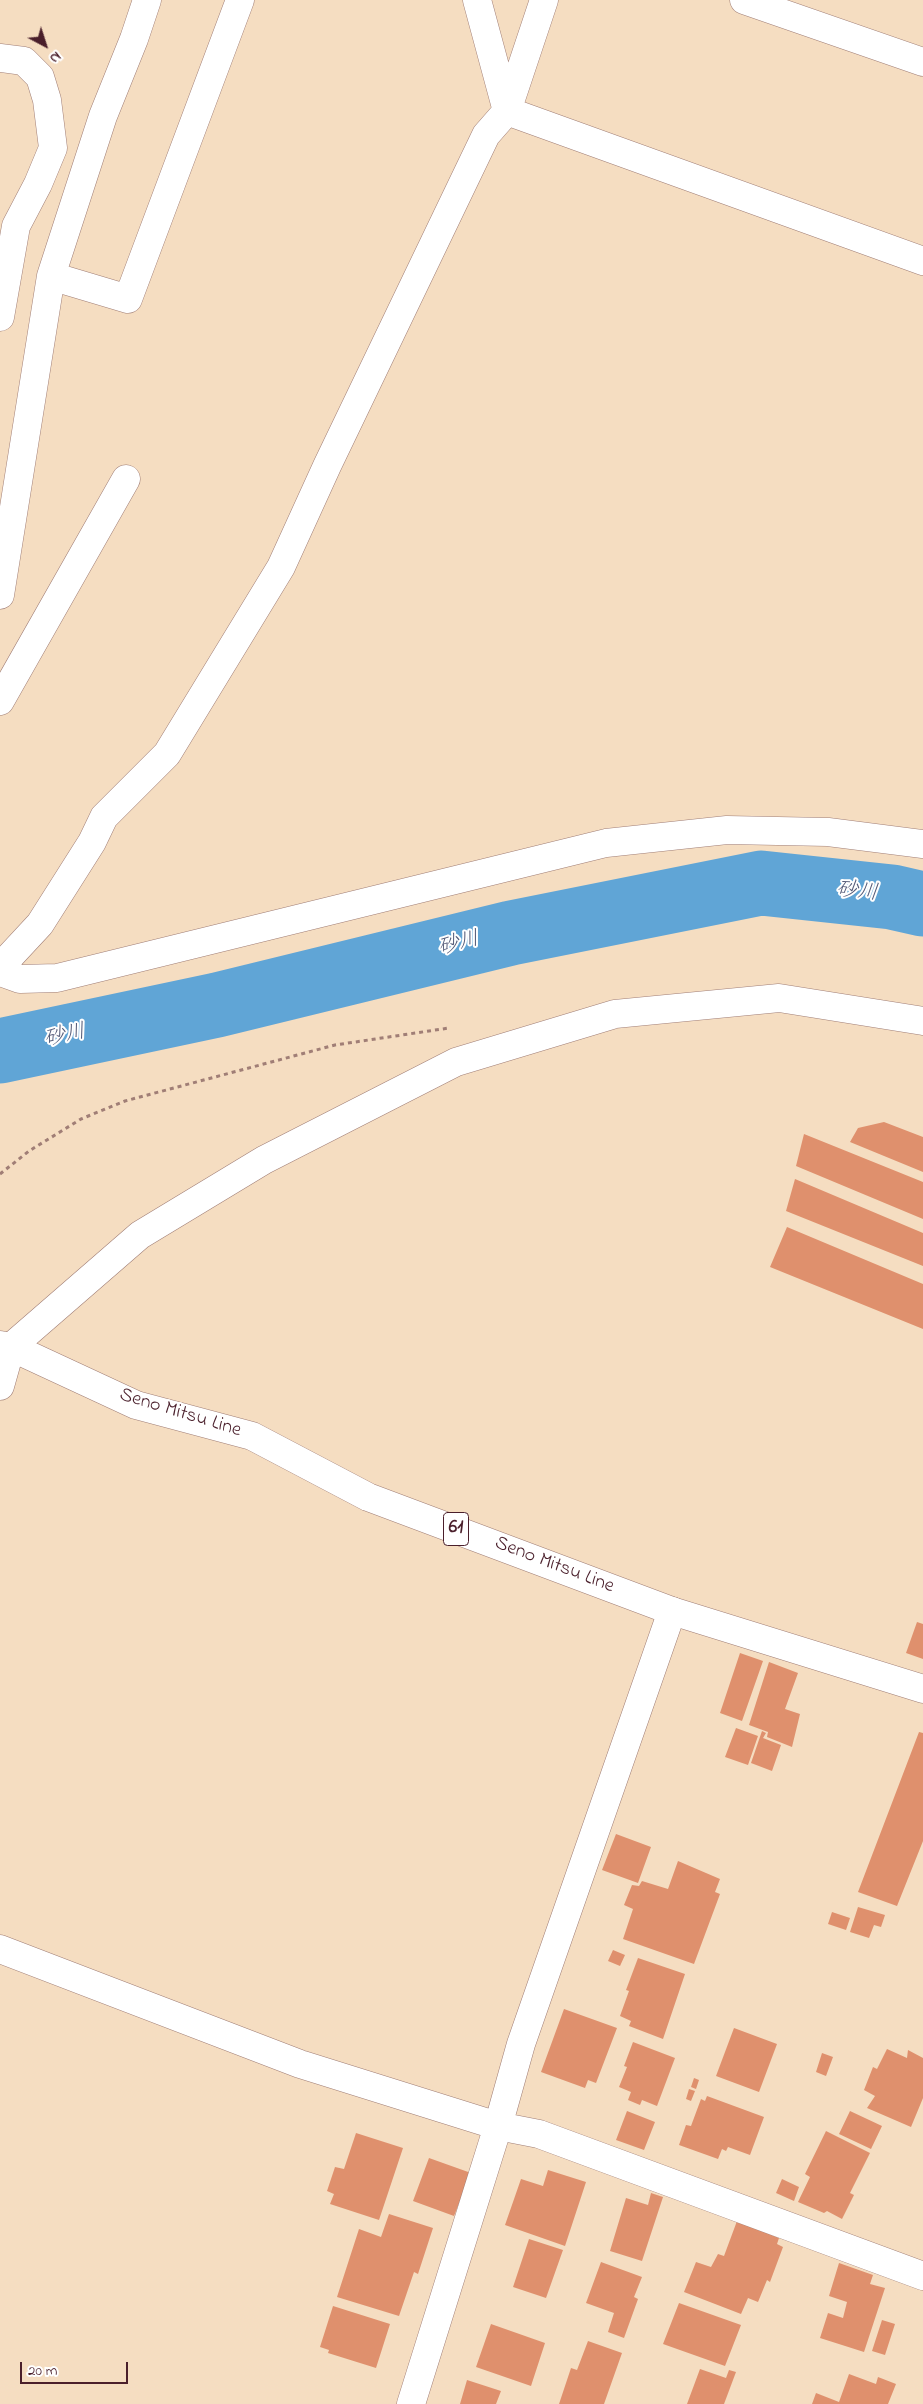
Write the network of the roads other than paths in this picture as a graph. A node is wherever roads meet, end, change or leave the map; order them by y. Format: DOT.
graph roads {
  1 [pos="147,0"];
  2 [pos="240,0"];
  3 [pos="477,0"];
  4 [pos="544,0"];
  5 [pos="744,0"];
  6 [pos="12,59"];
  7 [pos="923,62"];
  8 [pos="507,111"];
  9 [pos="923,261"];
  10 [pos="52,276"];
  11 [pos="0,317"];
  12 [pos="126,479"];
  13 [pos="0,595"];
  14 [pos="0,701"];
  15 [pos="923,844"];
  16 [pos="0,967"];
  17 [pos="0,972"];
  18 [pos="923,1020"];
  19 [pos="6,1346"];
  20 [pos="0,1386"];
  21 [pos="672,1611"];
  22 [pos="923,1689"];
  23 [pos="0,1949"];
  24 [pos="498,2126"];
  25 [pos="923,2276"];
  26 [pos="411,2404"];
  1 -- 10 [label="street"];
  2 -- 10 [label="street"];
  3 -- 8 [label="street"];
  4 -- 8 [label="street"];
  5 -- 7 [label="street"];
  6 -- 11 [label="street"];
  8 -- 9 [label="street"];
  8 -- 16 [label="street"];
  10 -- 13 [label="street"];
  12 -- 14 [label="street"];
  15 -- 17 [label="street"];
  18 -- 19 [label="street"];
  19 -- 20 [label="street"];
  19 -- 21 [label="street, Seno Mitsu Line / 61"];
  21 -- 22 [label="street, Seno Mitsu Line / 61"];
  21 -- 24 [label="street"];
  23 -- 24 [label="street"];
  24 -- 25 [label="street"];
  24 -- 26 [label="street"];
}
